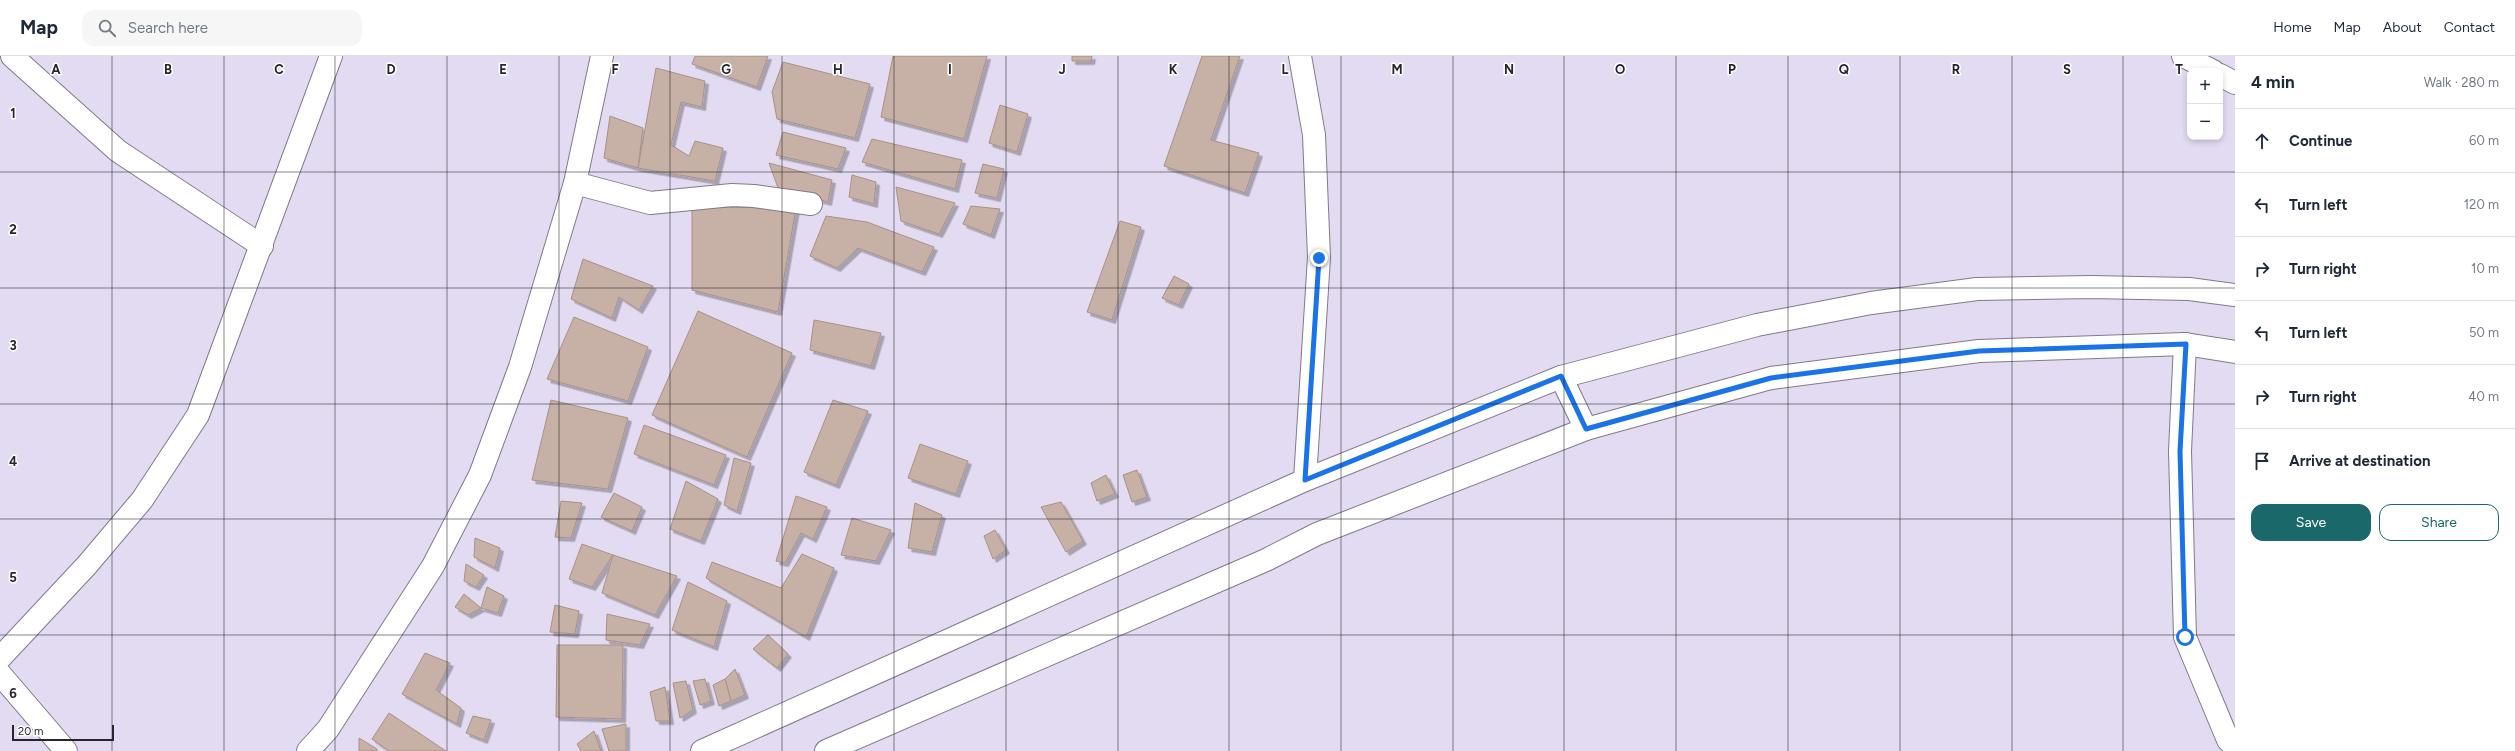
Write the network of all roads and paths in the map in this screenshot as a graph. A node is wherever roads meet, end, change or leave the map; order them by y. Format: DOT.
graph roads {
  1 [pos="12,56"];
  2 [pos="331,56"];
  3 [pos="602,56"];
  4 [pos="1300,56"];
  5 [pos="2183,56"];
  6 [pos="2206,68"];
  7 [pos="2223,77"];
  8 [pos="2235,83"];
  9 [pos="575,183"];
  10 [pos="811,204"];
  11 [pos="262,246"];
  12 [pos="2235,295"];
  13 [pos="2186,344"];
  14 [pos="2235,352"];
  15 [pos="1561,376"];
  16 [pos="1586,429"];
  17 [pos="1305,480"];
  18 [pos="0,658"];
  19 [pos="0,674"];
  20 [pos="2235,747"];
  21 [pos="66,751"];
  22 [pos="308,751"];
  23 [pos="702,751"];
  24 [pos="826,751"];
  1 -- 11 [label="street"];
  2 -- 11 [label="street"];
  3 -- 9 [label="street"];
  4 -- 17 [label="street"];
  5 -- 6 [label="street"];
  7 -- 8 [label="street"];
  9 -- 10 [label="street"];
  9 -- 22 [label="street"];
  11 -- 18 [label="street"];
  12 -- 15 [label="street"];
  13 -- 14 [label="street"];
  13 -- 16 [label="street"];
  13 -- 20 [label="street"];
  15 -- 16 [label="street"];
  15 -- 17 [label="street"];
  16 -- 24 [label="street"];
  17 -- 23 [label="street"];
  19 -- 21 [label="street"];
}
